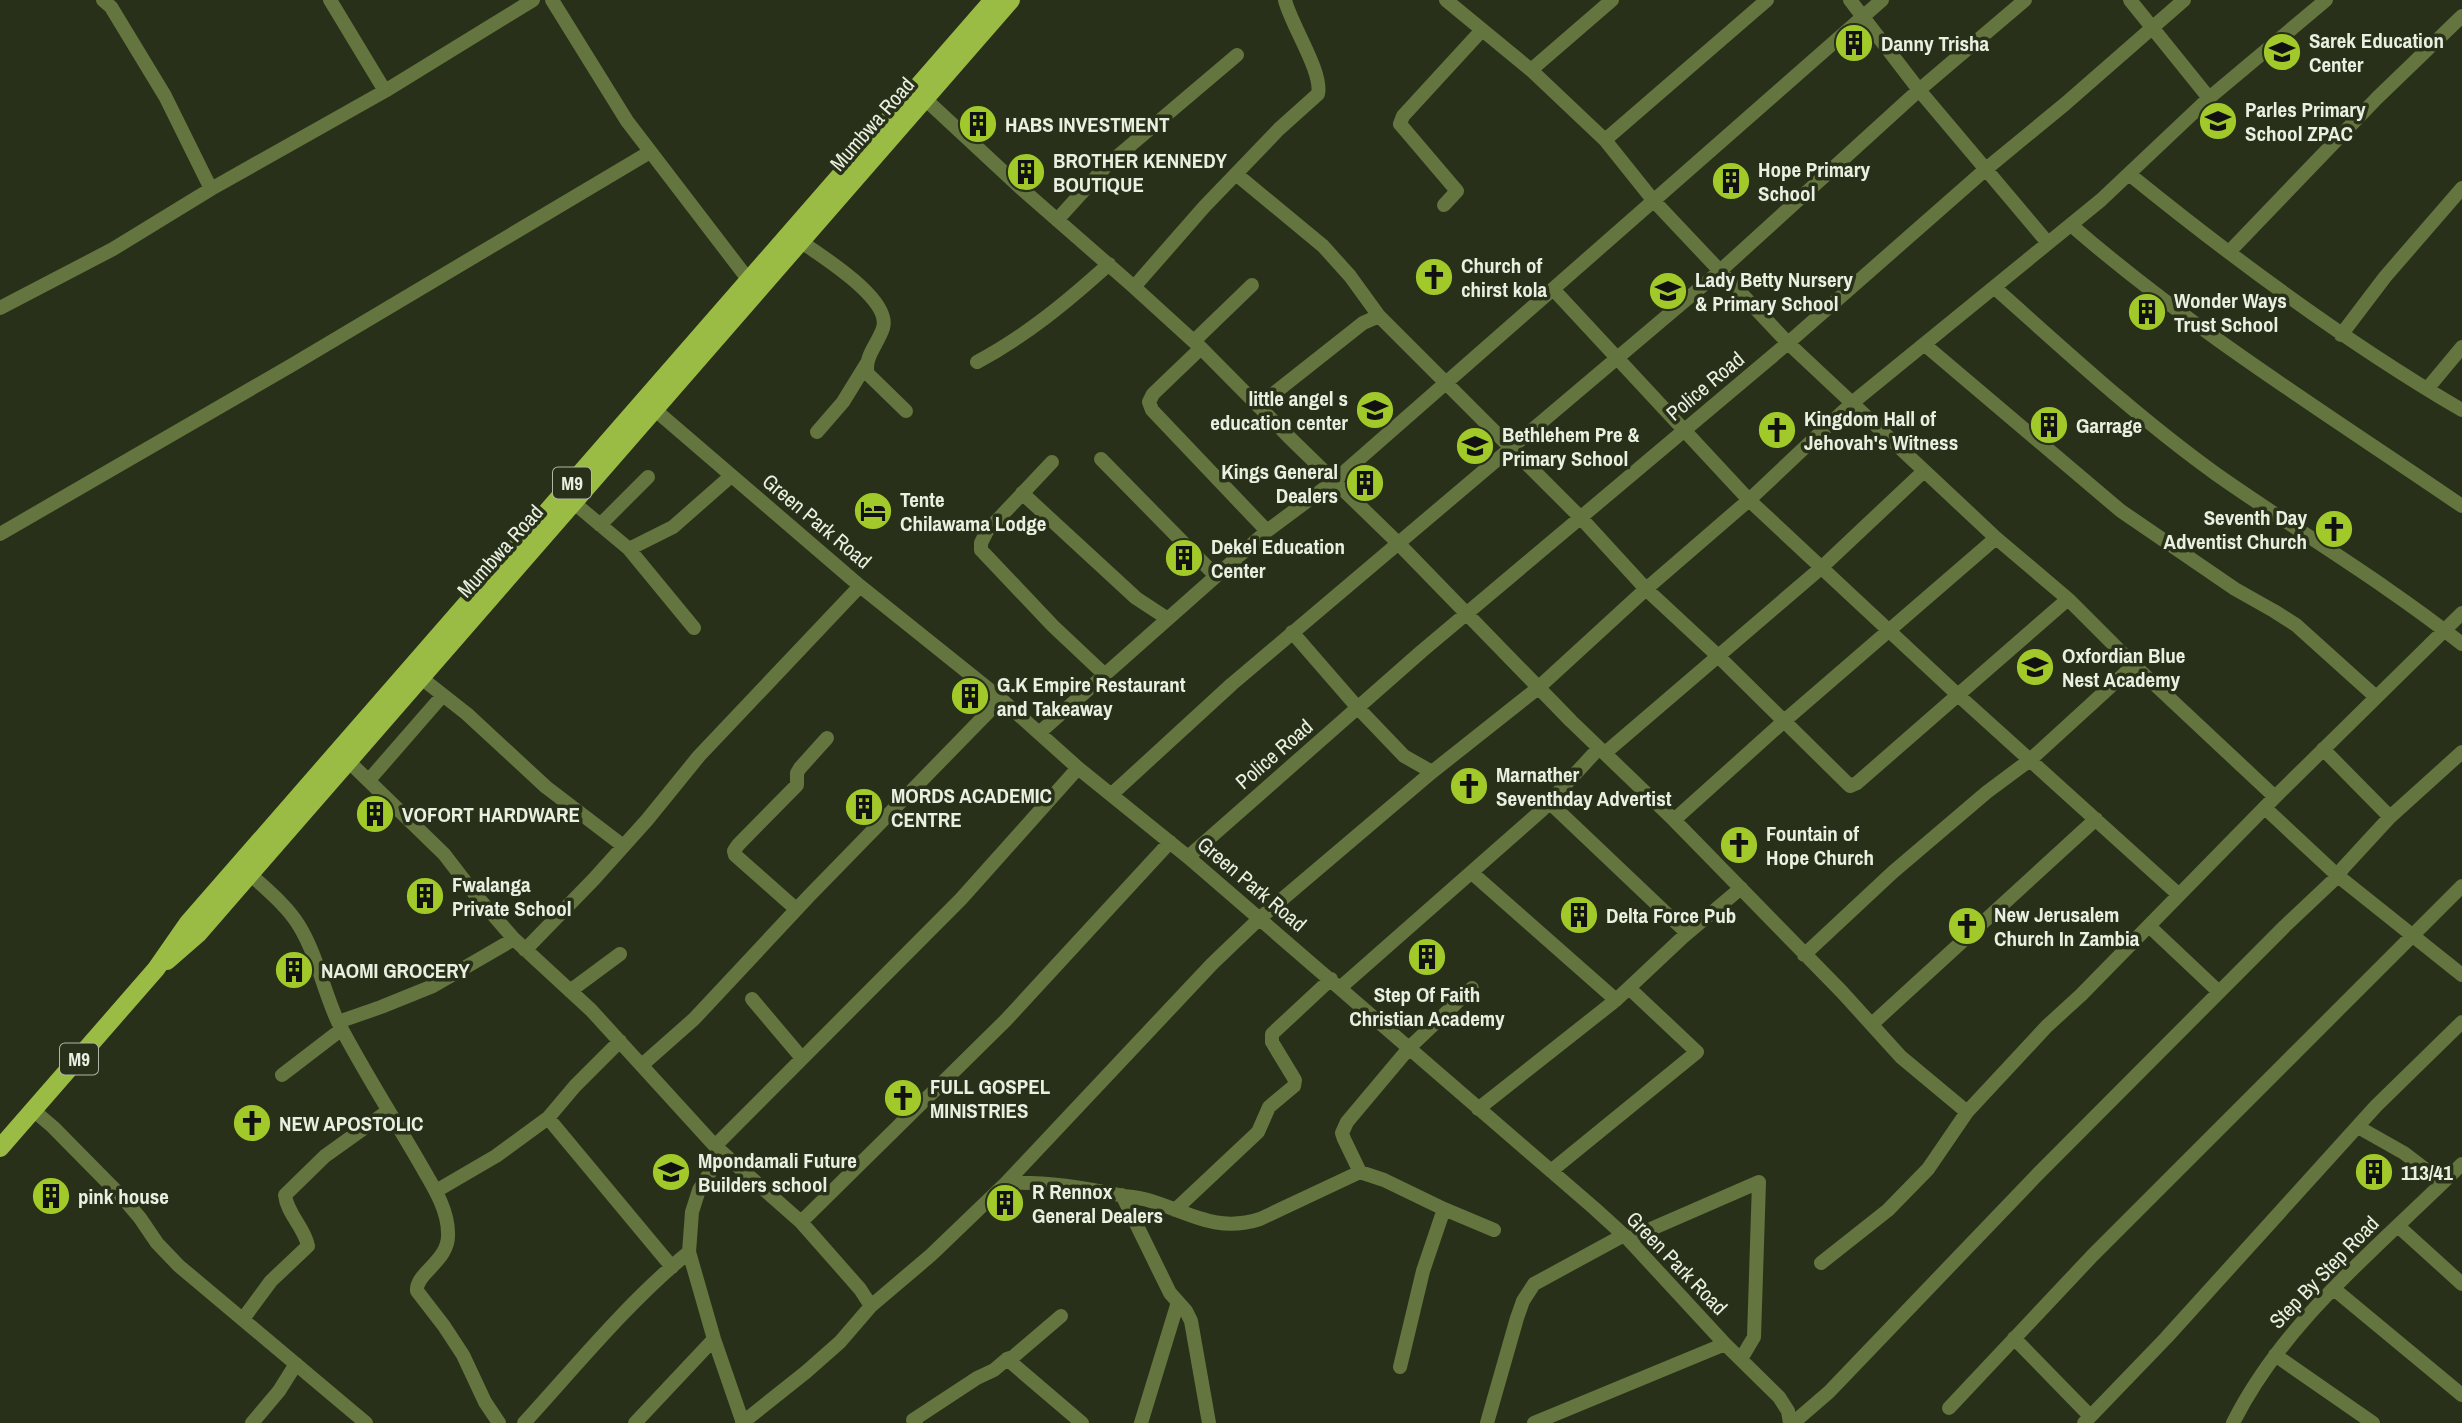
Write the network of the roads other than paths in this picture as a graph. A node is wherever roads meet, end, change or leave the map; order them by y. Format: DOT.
graph roads {
  1 [pos="103,0"];
  2 [pos="330,0"];
  3 [pos="533,0"];
  4 [pos="552,0"];
  5 [pos="993,0"];
  6 [pos="1011,0"];
  7 [pos="1284,0"];
  8 [pos="1446,0"];
  9 [pos="1612,0"];
  10 [pos="1767,0"];
  11 [pos="1850,0"];
  12 [pos="1882,0"];
  13 [pos="2025,0"];
  14 [pos="2130,0"];
  15 [pos="2184,0"];
  16 [pos="2326,0"];
  17 [pos="1863,16"];
  18 [pos="2462,16"];
  19 [pos="2152,28"];
  20 [pos="1482,30"];
  21 [pos="1237,55"];
  22 [pos="1531,70"];
  23 [pos="1919,90"];
  24 [pos="385,91"];
  25 [pos="925,98"];
  26 [pos="2208,99"];
  27 [pos="1605,140"];
  28 [pos="650,152"];
  29 [pos="1986,169"];
  30 [pos="1236,174"];
  31 [pos="2129,174"];
  32 [pos="2462,188"];
  33 [pos="211,189"];
  34 [pos="833,193"];
  35 [pos="1653,200"];
  36 [pos="1444,205"];
  37 [pos="1057,220"];
  38 [pos="2071,225"];
  39 [pos="800,241"];
  40 [pos="2048,243"];
  41 [pos="2229,252"];
  42 [pos="1109,264"];
  43 [pos="1720,271"];
  44 [pos="1252,285"];
  45 [pos="752,286"];
  46 [pos="1134,287"];
  47 [pos="1995,288"];
  48 [pos="1553,289"];
  49 [pos="0,308"];
  50 [pos="1378,316"];
  51 [pos="2341,335"];
  52 [pos="1788,343"];
  53 [pos="1197,344"];
  54 [pos="1925,345"];
  55 [pos="2462,347"];
  56 [pos="1616,358"];
  57 [pos="976,362"];
  58 [pos="867,363"];
  59 [pos="1446,383"];
  60 [pos="2427,389"];
  61 [pos="1852,403"];
  62 [pos="1258,406"];
  63 [pos="654,409"];
  64 [pos="2462,410"];
  65 [pos="906,411"];
  66 [pos="1684,431"];
  67 [pos="817,432"];
  68 [pos="1511,448"];
  69 [pos="1101,458"];
  70 [pos="1052,462"];
  71 [pos="1924,471"];
  72 [pos="732,476"];
  73 [pos="648,477"];
  74 [pos="1334,481"];
  75 [pos="1022,493"];
  76 [pos="568,498"];
  77 [pos="1749,500"];
  78 [pos="2462,506"];
  79 [pos="1581,518"];
  80 [pos="600,526"];
  81 [pos="1267,531"];
  82 [pos="0,534"];
  83 [pos="1996,538"];
  84 [pos="1397,542"];
  85 [pos="629,549"];
  86 [pos="1821,568"];
  87 [pos="1216,576"];
  88 [pos="860,586"];
  89 [pos="1646,589"];
  90 [pos="2068,599"];
  91 [pos="2462,613"];
  92 [pos="1466,615"];
  93 [pos="1168,619"];
  94 [pos="694,628"];
  95 [pos="2444,630"];
  96 [pos="1888,631"];
  97 [pos="1292,632"];
  98 [pos="2462,644"];
  99 [pos="1717,655"];
  100 [pos="2134,665"];
  101 [pos="1104,674"];
  102 [pos="420,677"];
  103 [pos="1538,688"];
  104 [pos="443,695"];
  105 [pos="1958,695"];
  106 [pos="2376,697"];
  107 [pos="1001,699"];
  108 [pos="1358,708"];
  109 [pos="1783,722"];
  110 [pos="1039,733"];
  111 [pos="827,738"];
  112 [pos="2323,749"];
  113 [pos="1602,750"];
  114 [pos="2462,752"];
  115 [pos="343,756"];
  116 [pos="2030,760"];
  117 [pos="1079,768"];
  118 [pos="1432,772"];
  119 [pos="369,780"];
  120 [pos="1112,794"];
  121 [pos="2275,797"];
  122 [pos="1549,802"];
  123 [pos="2265,808"];
  124 [pos="2390,817"];
  125 [pos="2096,819"];
  126 [pos="1674,820"];
  127 [pos="1170,842"];
  128 [pos="622,845"];
  129 [pos="1188,857"];
  130 [pos="1472,873"];
  131 [pos="250,874"];
  132 [pos="2338,876"];
  133 [pos="2462,886"];
  134 [pos="1741,888"];
  135 [pos="2179,895"];
  136 [pos="796,909"];
  137 [pos="1260,918"];
  138 [pos="2149,926"];
  139 [pos="1688,933"];
  140 [pos="2413,934"];
  141 [pos="514,939"];
  142 [pos="525,950"];
  143 [pos="620,954"];
  144 [pos="1804,955"];
  145 [pos="156,969"];
  146 [pos="2462,975"];
  147 [pos="1336,983"];
  148 [pos="1472,988"];
  149 [pos="1629,988"];
  150 [pos="570,991"];
  151 [pos="2219,992"];
  152 [pos="752,999"];
  153 [pos="1615,1000"];
  154 [pos="2462,1022"];
  155 [pos="1872,1024"];
  156 [pos="340,1025"];
  157 [pos="620,1041"];
  158 [pos="1410,1047"];
  159 [pos="801,1057"];
  160 [pos="642,1065"];
  161 [pos="282,1076"];
  162 [pos="1478,1109"];
  163 [pos="33,1110"];
  164 [pos="387,1111"];
  165 [pos="1968,1112"];
  166 [pos="548,1118"];
  167 [pos="2358,1127"];
  168 [pos="0,1148"];
  169 [pos="718,1150"];
  170 [pos="2461,1168"];
  171 [pos="1550,1171"];
  172 [pos="1360,1172"];
  173 [pos="2442,1182"];
  174 [pos="1006,1183"];
  175 [pos="436,1191"];
  176 [pos="1122,1195"];
  177 [pos="1444,1209"];
  178 [pos="1175,1210"];
  179 [pos="801,1222"];
  180 [pos="2398,1226"];
  181 [pos="1494,1230"];
  182 [pos="1626,1237"];
  183 [pos="689,1252"];
  184 [pos="1821,1263"];
  185 [pos="672,1267"];
  186 [pos="2462,1284"];
  187 [pos="2334,1289"];
  188 [pos="1178,1302"];
  189 [pos="871,1306"];
  190 [pos="1061,1316"];
  191 [pos="243,1319"];
  192 [pos="2014,1338"];
  193 [pos="713,1339"];
  194 [pos="1725,1343"];
  195 [pos="2275,1354"];
  196 [pos="1007,1359"];
  197 [pos="1741,1359"];
  198 [pos="296,1364"];
  199 [pos="1152,1365"];
  200 [pos="1400,1367"];
  201 [pos="2462,1395"];
  202 [pos="1949,1408"];
  203 [pos="2087,1419"];
  204 [pos="252,1423"];
  205 [pos="366,1423"];
  206 [pos="499,1423"];
  207 [pos="524,1423"];
  208 [pos="635,1423"];
  209 [pos="742,1423"];
  210 [pos="916,1423"];
  211 [pos="1082,1423"];
  212 [pos="1133,1423"];
  213 [pos="1141,1423"];
  214 [pos="1209,1423"];
  215 [pos="1487,1423"];
  216 [pos="1534,1423"];
  217 [pos="1791,1423"];
  218 [pos="2232,1423"];
  219 [pos="2373,1423"];
  1 -- 33 [label="street"];
  2 -- 24 [label="street"];
  3 -- 24 [label="street"];
  4 -- 28 [label="street"];
  5 -- 34 [label="main road, Mumbwa Road / M9"];
  6 -- 25 [label="main road, Mumbwa Road / M9"];
  7 -- 30 [label="street"];
  8 -- 20 [label="street"];
  9 -- 22 [label="street"];
  10 -- 27 [label="street"];
  11 -- 17 [label="street"];
  12 -- 17 [label="street"];
  13 -- 23 [label="street"];
  14 -- 19 [label="street"];
  15 -- 19 [label="street, Police Road"];
  16 -- 26 [label="street"];
  17 -- 23 [label="street"];
  17 -- 35 [label="street"];
  18 -- 41 [label="street"];
  19 -- 26 [label="street"];
  19 -- 29 [label="street, Police Road"];
  20 -- 22 [label="street"];
  20 -- 36 [label="street"];
  21 -- 37 [label="street"];
  22 -- 27 [label="street"];
  23 -- 29 [label="street"];
  23 -- 43 [label="street"];
  24 -- 33 [label="street"];
  25 -- 34 [label="main road, Mumbwa Road / M9"];
  25 -- 37 [label="street"];
  26 -- 31 [label="street"];
  27 -- 35 [label="street"];
  28 -- 45 [label="street"];
  28 -- 82 [label="street"];
  29 -- 40 [label="street"];
  29 -- 52 [label="street, Police Road"];
  30 -- 46 [label="street"];
  30 -- 50 [label="street"];
  31 -- 38 [label="street"];
  31 -- 41 [label="street"];
  32 -- 51 [label="street"];
  33 -- 49 [label="street"];
  34 -- 39 [label="main road, Mumbwa Road / M9"];
  34 -- 45 [label="main road, Mumbwa Road / M9"];
  35 -- 43 [label="street"];
  35 -- 48 [label="street"];
  37 -- 42 [label="street"];
  38 -- 40 [label="street"];
  38 -- 78 [label="street"];
  39 -- 45 [label="main road, Mumbwa Road / M9"];
  39 -- 58 [label="street"];
  40 -- 47 [label="street"];
  41 -- 51 [label="street"];
  42 -- 46 [label="street"];
  42 -- 57 [label="street"];
  43 -- 52 [label="street"];
  43 -- 56 [label="street"];
  44 -- 53 [label="street"];
  45 -- 63 [label="main road, Mumbwa Road / M9"];
  45 -- 76 [label="main road, Mumbwa Road / M9"];
  46 -- 53 [label="street"];
  47 -- 54 [label="street"];
  47 -- 95 [label="street"];
  48 -- 56 [label="street"];
  48 -- 59 [label="street"];
  50 -- 59 [label="street"];
  50 -- 62 [label="street"];
  51 -- 60 [label="street"];
  52 -- 61 [label="street"];
  52 -- 66 [label="street, Police Road"];
  53 -- 62 [label="street"];
  53 -- 81 [label="street"];
  54 -- 61 [label="street"];
  54 -- 106 [label="street"];
  55 -- 60 [label="street"];
  56 -- 66 [label="street"];
  56 -- 68 [label="street"];
  58 -- 65 [label="street"];
  58 -- 67 [label="street"];
  59 -- 68 [label="street"];
  59 -- 74 [label="street"];
  60 -- 64 [label="street"];
  61 -- 71 [label="street"];
  61 -- 77 [label="street"];
  62 -- 74 [label="street"];
  63 -- 72 [label="street, Green Park Road"];
  63 -- 76 [label="main road, Mumbwa Road / M9"];
  66 -- 77 [label="street"];
  66 -- 79 [label="street, Police Road"];
  68 -- 79 [label="street"];
  68 -- 84 [label="street"];
  69 -- 87 [label="street"];
  70 -- 75 [label="street"];
  71 -- 83 [label="street"];
  71 -- 86 [label="street"];
  72 -- 85 [label="street"];
  72 -- 88 [label="street, Green Park Road"];
  73 -- 80 [label="street"];
  74 -- 81 [label="street"];
  74 -- 84 [label="street"];
  75 -- 93 [label="street"];
  75 -- 101 [label="street"];
  76 -- 80 [label="street"];
  76 -- 102 [label="main road, Mumbwa Road / M9"];
  76 -- 115 [label="main road, Mumbwa Road / M9"];
  77 -- 86 [label="street"];
  77 -- 89 [label="street"];
  79 -- 89 [label="street"];
  79 -- 92 [label="street, Police Road"];
  80 -- 85 [label="street"];
  81 -- 87 [label="street"];
  83 -- 90 [label="street"];
  83 -- 96 [label="street"];
  84 -- 92 [label="street"];
  84 -- 97 [label="street"];
  85 -- 94 [label="street"];
  86 -- 96 [label="street"];
  86 -- 99 [label="street"];
  87 -- 93 [label="street"];
  88 -- 107 [label="street, Green Park Road"];
  88 -- 128 [label="street"];
  89 -- 99 [label="street"];
  89 -- 103 [label="street"];
  90 -- 100 [label="street"];
  90 -- 105 [label="street"];
  91 -- 95 [label="street"];
  92 -- 103 [label="street"];
  92 -- 108 [label="street, Police Road"];
  93 -- 101 [label="street"];
  95 -- 98 [label="street"];
  95 -- 106 [label="street"];
  96 -- 105 [label="street"];
  96 -- 109 [label="street"];
  97 -- 108 [label="street"];
  97 -- 120 [label="street"];
  99 -- 109 [label="street"];
  99 -- 113 [label="street"];
  100 -- 116 [label="street"];
  100 -- 121 [label="street"];
  101 -- 110 [label="street"];
  102 -- 104 [label="street"];
  102 -- 115 [label="main road, Mumbwa Road / M9"];
  103 -- 113 [label="street"];
  103 -- 118 [label="street"];
  104 -- 119 [label="street"];
  104 -- 128 [label="street"];
  105 -- 109 [label="street"];
  105 -- 116 [label="street"];
  106 -- 112 [label="street"];
  107 -- 110 [label="street, Green Park Road"];
  107 -- 136 [label="street"];
  108 -- 118 [label="street"];
  108 -- 129 [label="street, Police Road"];
  109 -- 126 [label="street"];
  110 -- 117 [label="street, Green Park Road"];
  111 -- 136 [label="street"];
  112 -- 121 [label="street"];
  112 -- 124 [label="street"];
  113 -- 122 [label="street"];
  113 -- 126 [label="street"];
  114 -- 124 [label="street"];
  115 -- 119 [label="street"];
  115 -- 131 [label="main road, Mumbwa Road / M9"];
  115 -- 145 [label="main road, Mumbwa Road / M9"];
  116 -- 125 [label="street"];
  116 -- 144 [label="street"];
  117 -- 120 [label="street, Green Park Road"];
  117 -- 159 [label="street"];
  118 -- 137 [label="street"];
  119 -- 141 [label="street"];
  120 -- 127 [label="street, Green Park Road"];
  121 -- 123 [label="street"];
  122 -- 130 [label="street"];
  122 -- 139 [label="street"];
  123 -- 132 [label="street"];
  123 -- 135 [label="street"];
  124 -- 132 [label="street"];
  125 -- 135 [label="street"];
  125 -- 155 [label="street"];
  126 -- 134 [label="street"];
  127 -- 129 [label="street, Green Park Road"];
  127 -- 179 [label="street"];
  128 -- 142 [label="street"];
  129 -- 137 [label="street, Green Park Road"];
  130 -- 147 [label="street"];
  130 -- 153 [label="street"];
  131 -- 145 [label="main road, Mumbwa Road / M9"];
  131 -- 156 [label="street"];
  132 -- 140 [label="street"];
  132 -- 151 [label="street"];
  133 -- 140 [label="street"];
  134 -- 139 [label="street"];
  134 -- 144 [label="street"];
  135 -- 138 [label="street"];
  136 -- 160 [label="street"];
  137 -- 147 [label="street, Green Park Road"];
  137 -- 174 [label="street"];
  138 -- 151 [label="street"];
  138 -- 165 [label="street"];
  139 -- 149 [label="street"];
  140 -- 146 [label="street"];
  140 -- 192 [label="street"];
  141 -- 142 [label="street"];
  141 -- 156 [label="street"];
  142 -- 150 [label="street"];
  143 -- 150 [label="street"];
  144 -- 155 [label="street"];
  145 -- 163 [label="main road, Mumbwa Road / M9"];
  147 -- 158 [label="street, Green Park Road"];
  147 -- 178 [label="street"];
  148 -- 158 [label="street"];
  149 -- 153 [label="street"];
  149 -- 171 [label="street"];
  150 -- 157 [label="street"];
  151 -- 217 [label="street"];
  152 -- 159 [label="street"];
  153 -- 162 [label="street"];
  154 -- 167 [label="street"];
  155 -- 165 [label="street"];
  156 -- 161 [label="street"];
  156 -- 164 [label="street"];
  157 -- 160 [label="street"];
  157 -- 166 [label="street"];
  158 -- 162 [label="street, Green Park Road"];
  158 -- 172 [label="street"];
  159 -- 169 [label="street"];
  160 -- 169 [label="street"];
  162 -- 171 [label="street, Green Park Road"];
  163 -- 168 [label="main road, Mumbwa Road / M9"];
  163 -- 191 [label="street"];
  164 -- 175 [label="street"];
  164 -- 191 [label="street"];
  165 -- 184 [label="street"];
  166 -- 175 [label="street"];
  166 -- 185 [label="street"];
  167 -- 173 [label="street"];
  167 -- 203 [label="street"];
  169 -- 179 [label="street"];
  169 -- 183 [label="street"];
  170 -- 173 [label="street, Step By Step Road"];
  171 -- 182 [label="street, Green Park Road"];
  172 -- 177 [label="street"];
  172 -- 178 [label="street"];
  173 -- 180 [label="street, Step By Step Road"];
  174 -- 176 [label="street"];
  174 -- 189 [label="street"];
  175 -- 206 [label="street"];
  176 -- 178 [label="street"];
  176 -- 188 [label="street"];
  177 -- 181 [label="street"];
  177 -- 200 [label="street"];
  179 -- 189 [label="street"];
  180 -- 186 [label="street"];
  180 -- 187 [label="street, Step By Step Road"];
  182 -- 194 [label="street, Green Park Road"];
  182 -- 197 [label="street"];
  182 -- 215 [label="street"];
  183 -- 185 [label="street"];
  183 -- 193 [label="street"];
  185 -- 207 [label="street"];
  187 -- 195 [label="street, Step By Step Road"];
  187 -- 201 [label="street"];
  188 -- 213 [label="street"];
  188 -- 214 [label="street"];
  189 -- 209 [label="street"];
  190 -- 196 [label="street"];
  191 -- 198 [label="street"];
  192 -- 202 [label="street"];
  192 -- 203 [label="street"];
  193 -- 208 [label="street"];
  193 -- 209 [label="street"];
  194 -- 197 [label="street, Green Park Road"];
  194 -- 216 [label="street"];
  195 -- 218 [label="street, Step By Step Road"];
  195 -- 219 [label="street"];
  196 -- 210 [label="street"];
  196 -- 211 [label="street"];
  197 -- 217 [label="street, Green Park Road"];
  198 -- 204 [label="street"];
  198 -- 205 [label="street"];
  199 -- 212 [label="street"];
}
